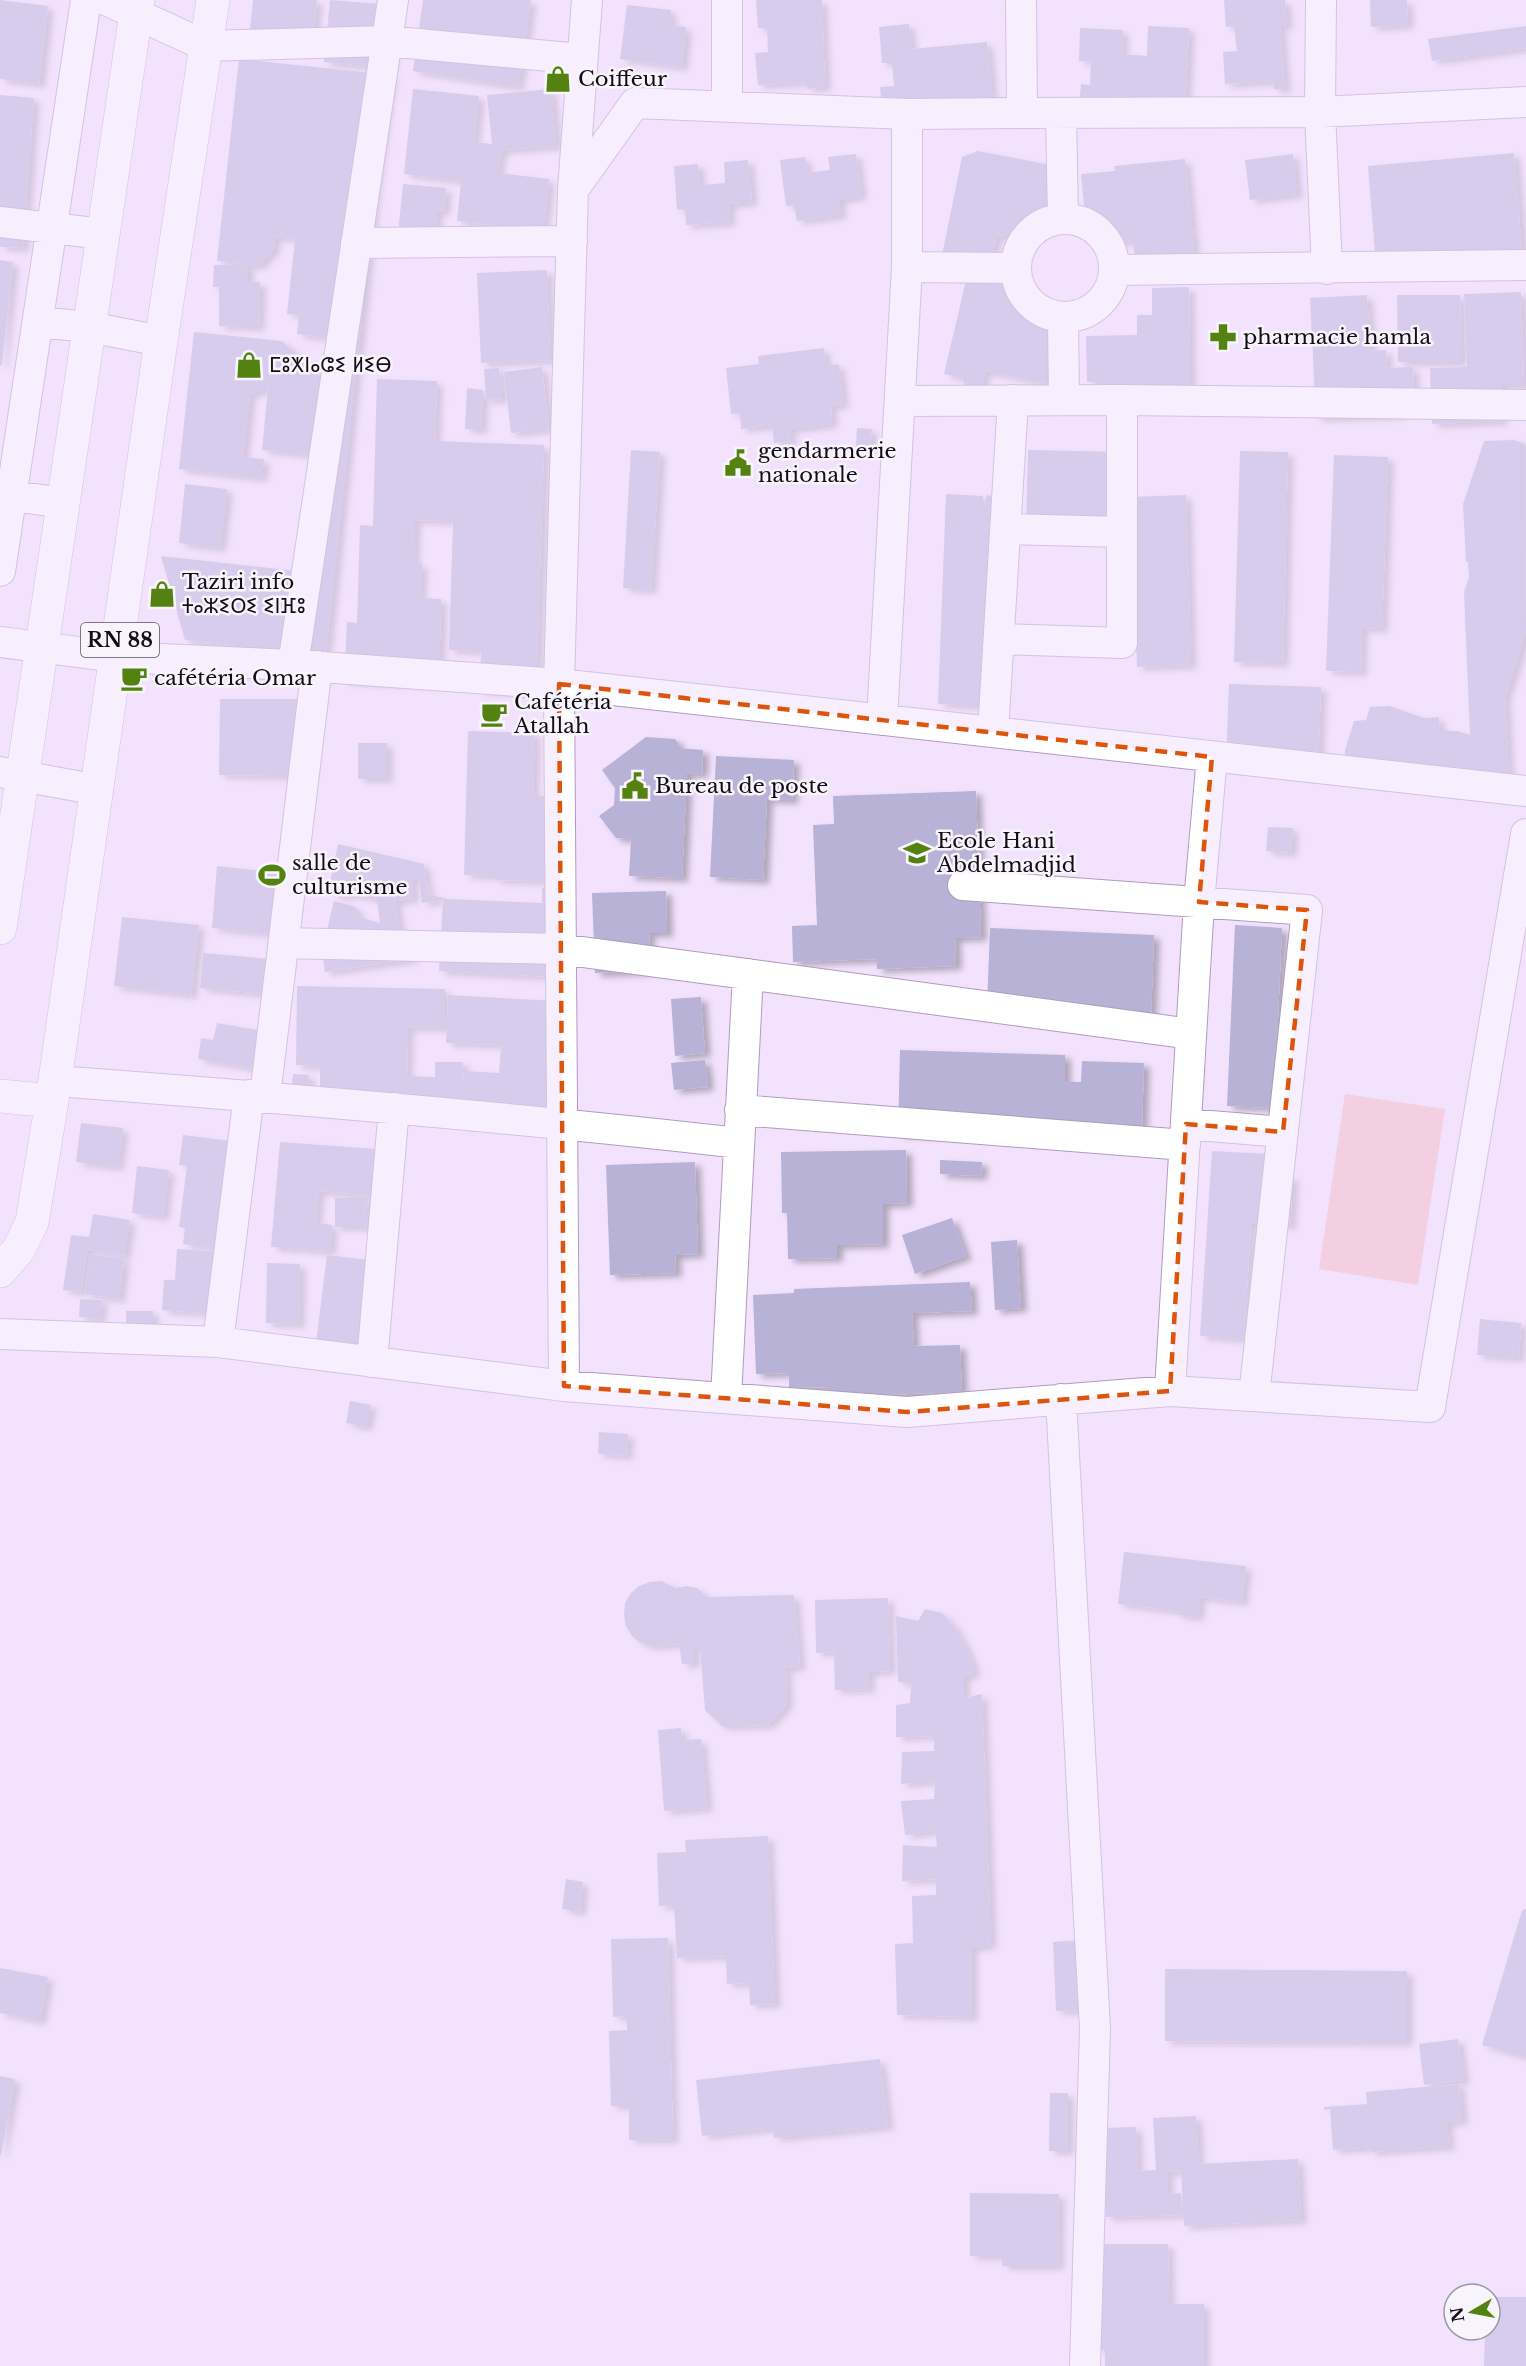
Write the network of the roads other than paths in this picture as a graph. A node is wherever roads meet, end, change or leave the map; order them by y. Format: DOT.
graph roads {
  1 [pos="86,0"];
  2 [pos="106,0"];
  3 [pos="213,0"];
  4 [pos="393,0"];
  5 [pos="587,0"];
  6 [pos="727,0"];
  7 [pos="1021,0"];
  8 [pos="1321,0"];
  9 [pos="137,7"];
  10 [pos="386,41"];
  11 [pos="206,46"];
  12 [pos="581,59"];
  13 [pos="1526,102"];
  14 [pos="728,107"];
  15 [pos="1320,112"];
  16 [pos="1022,113"];
  17 [pos="1061,113"];
  18 [pos="907,114"];
  19 [pos="573,190"];
  20 [pos="1063,219"];
  21 [pos="0,222"];
  22 [pos="52,227"];
  23 [pos="103,234"];
  24 [pos="572,241"];
  25 [pos="356,243"];
  26 [pos="1526,265"];
  27 [pos="907,267"];
  28 [pos="1015,268"];
  29 [pos="1327,269"];
  30 [pos="1114,270"];
  31 [pos="1063,318"];
  32 [pos="38,322"];
  33 [pos="89,327"];
  34 [pos="161,341"];
  35 [pos="1013,400"];
  36 [pos="1065,400"];
  37 [pos="1122,400"];
  38 [pos="902,401"];
  39 [pos="1526,405"];
  40 [pos="6,495"];
  41 [pos="63,503"];
  42 [pos="1006,529"];
  43 [pos="1122,532"];
  44 [pos="0,572"];
  45 [pos="999,639"];
  46 [pos="0,642"];
  47 [pos="42,646"];
  48 [pos="117,657"];
  49 [pos="305,666"];
  50 [pos="559,684"];
  51 [pos="882,720"];
  52 [pos="993,732"];
  53 [pos="1212,757"];
  54 [pos="12,774"];
  55 [pos="98,790"];
  56 [pos="1526,791"];
  57 [pos="1526,834"];
  58 [pos="963,885"];
  59 [pos="1199,902"];
  60 [pos="0,928"];
  61 [pos="284,943"];
  62 [pos="560,949"];
  63 [pos="748,975"];
  64 [pos="1191,1034"];
  65 [pos="54,1091"];
  66 [pos="0,1096"];
  67 [pos="257,1096"];
  68 [pos="394,1108"];
  69 [pos="740,1110"];
  70 [pos="562,1123"];
  71 [pos="1283,1132"];
  72 [pos="1185,1134"];
  73 [pos="739,1143"];
  74 [pos="0,1271"];
  75 [pos="0,1334"];
  76 [pos="218,1342"];
  77 [pos="372,1362"];
  78 [pos="564,1386"];
  79 [pos="1170,1391"];
  80 [pos="1254,1396"];
  81 [pos="726,1398"];
  82 [pos="1061,1399"];
  83 [pos="1085,2366"];
  1 -- 22 [label="street"];
  2 -- 9 [label="street"];
  3 -- 11 [label="main road, RN 88"];
  4 -- 10 [label="street"];
  5 -- 12 [label="street"];
  6 -- 14 [label="street"];
  7 -- 16 [label="street"];
  8 -- 15 [label="street"];
  9 -- 11 [label="street"];
  9 -- 23 [label="main road"];
  10 -- 11 [label="street"];
  10 -- 12 [label="street"];
  10 -- 25 [label="street"];
  11 -- 34 [label="main road, RN 88"];
  12 -- 19 [label="street"];
  13 -- 15 [label="street"];
  14 -- 18 [label="street"];
  14 -- 19 [label="street"];
  15 -- 17 [label="street"];
  15 -- 29 [label="street"];
  16 -- 17 [label="street"];
  16 -- 18 [label="street"];
  17 -- 20 [label="street"];
  18 -- 27 [label="street"];
  19 -- 24 [label="street"];
  20 -- 28 [label="street"];
  20 -- 30 [label="street"];
  21 -- 22 [label="street"];
  22 -- 23 [label="street"];
  22 -- 32 [label="street"];
  23 -- 33 [label="main road"];
  24 -- 25 [label="street"];
  24 -- 50 [label="street"];
  25 -- 49 [label="street"];
  26 -- 29 [label="street"];
  27 -- 28 [label="street"];
  27 -- 38 [label="street"];
  28 -- 31 [label="street"];
  29 -- 30 [label="street"];
  30 -- 31 [label="street"];
  31 -- 36 [label="street"];
  32 -- 33 [label="street"];
  32 -- 40 [label="street"];
  33 -- 34 [label="street"];
  33 -- 41 [label="main road"];
  34 -- 48 [label="main road, RN 88"];
  35 -- 36 [label="street"];
  35 -- 38 [label="street"];
  35 -- 42 [label="street"];
  36 -- 37 [label="street"];
  37 -- 39 [label="street"];
  37 -- 43 [label="street"];
  38 -- 51 [label="street"];
  40 -- 41 [label="street"];
  40 -- 44 [label="street"];
  41 -- 47 [label="main road"];
  42 -- 43 [label="street"];
  42 -- 45 [label="street"];
  43 -- 45 [label="street"];
  45 -- 52 [label="street"];
  46 -- 47 [label="street"];
  47 -- 48 [label="street"];
  47 -- 54 [label="main road"];
  48 -- 49 [label="street"];
  48 -- 55 [label="main road, RN 88"];
  49 -- 50 [label="street"];
  49 -- 61 [label="street"];
  50 -- 51 [label="street"];
  50 -- 62 [label="street"];
  51 -- 52 [label="street"];
  52 -- 53 [label="street"];
  53 -- 56 [label="street"];
  53 -- 59 [label="street"];
  54 -- 55 [label="street"];
  54 -- 60 [label="main road"];
  55 -- 65 [label="main road, RN 88"];
  57 -- 80 [label="street"];
  58 -- 59 [label="street"];
  59 -- 64 [label="street"];
  59 -- 71 [label="street"];
  61 -- 62 [label="street"];
  61 -- 67 [label="street"];
  62 -- 63 [label="street"];
  62 -- 70 [label="street"];
  63 -- 64 [label="street"];
  63 -- 69 [label="street"];
  64 -- 72 [label="street"];
  65 -- 66 [label="main road"];
  65 -- 67 [label="street"];
  65 -- 74 [label="main road, RN 88"];
  67 -- 68 [label="street"];
  67 -- 76 [label="street"];
  68 -- 70 [label="street"];
  68 -- 77 [label="street"];
  69 -- 72 [label="street"];
  69 -- 73 [label="street"];
  70 -- 73 [label="street"];
  70 -- 78 [label="street"];
  71 -- 72 [label="street"];
  71 -- 80 [label="street"];
  72 -- 79 [label="street"];
  73 -- 81 [label="street"];
  75 -- 76 [label="street"];
  76 -- 77 [label="street"];
  77 -- 78 [label="street"];
  78 -- 81 [label="street"];
  79 -- 80 [label="street"];
  79 -- 82 [label="street"];
  81 -- 82 [label="street"];
  82 -- 83 [label="street"];
}
